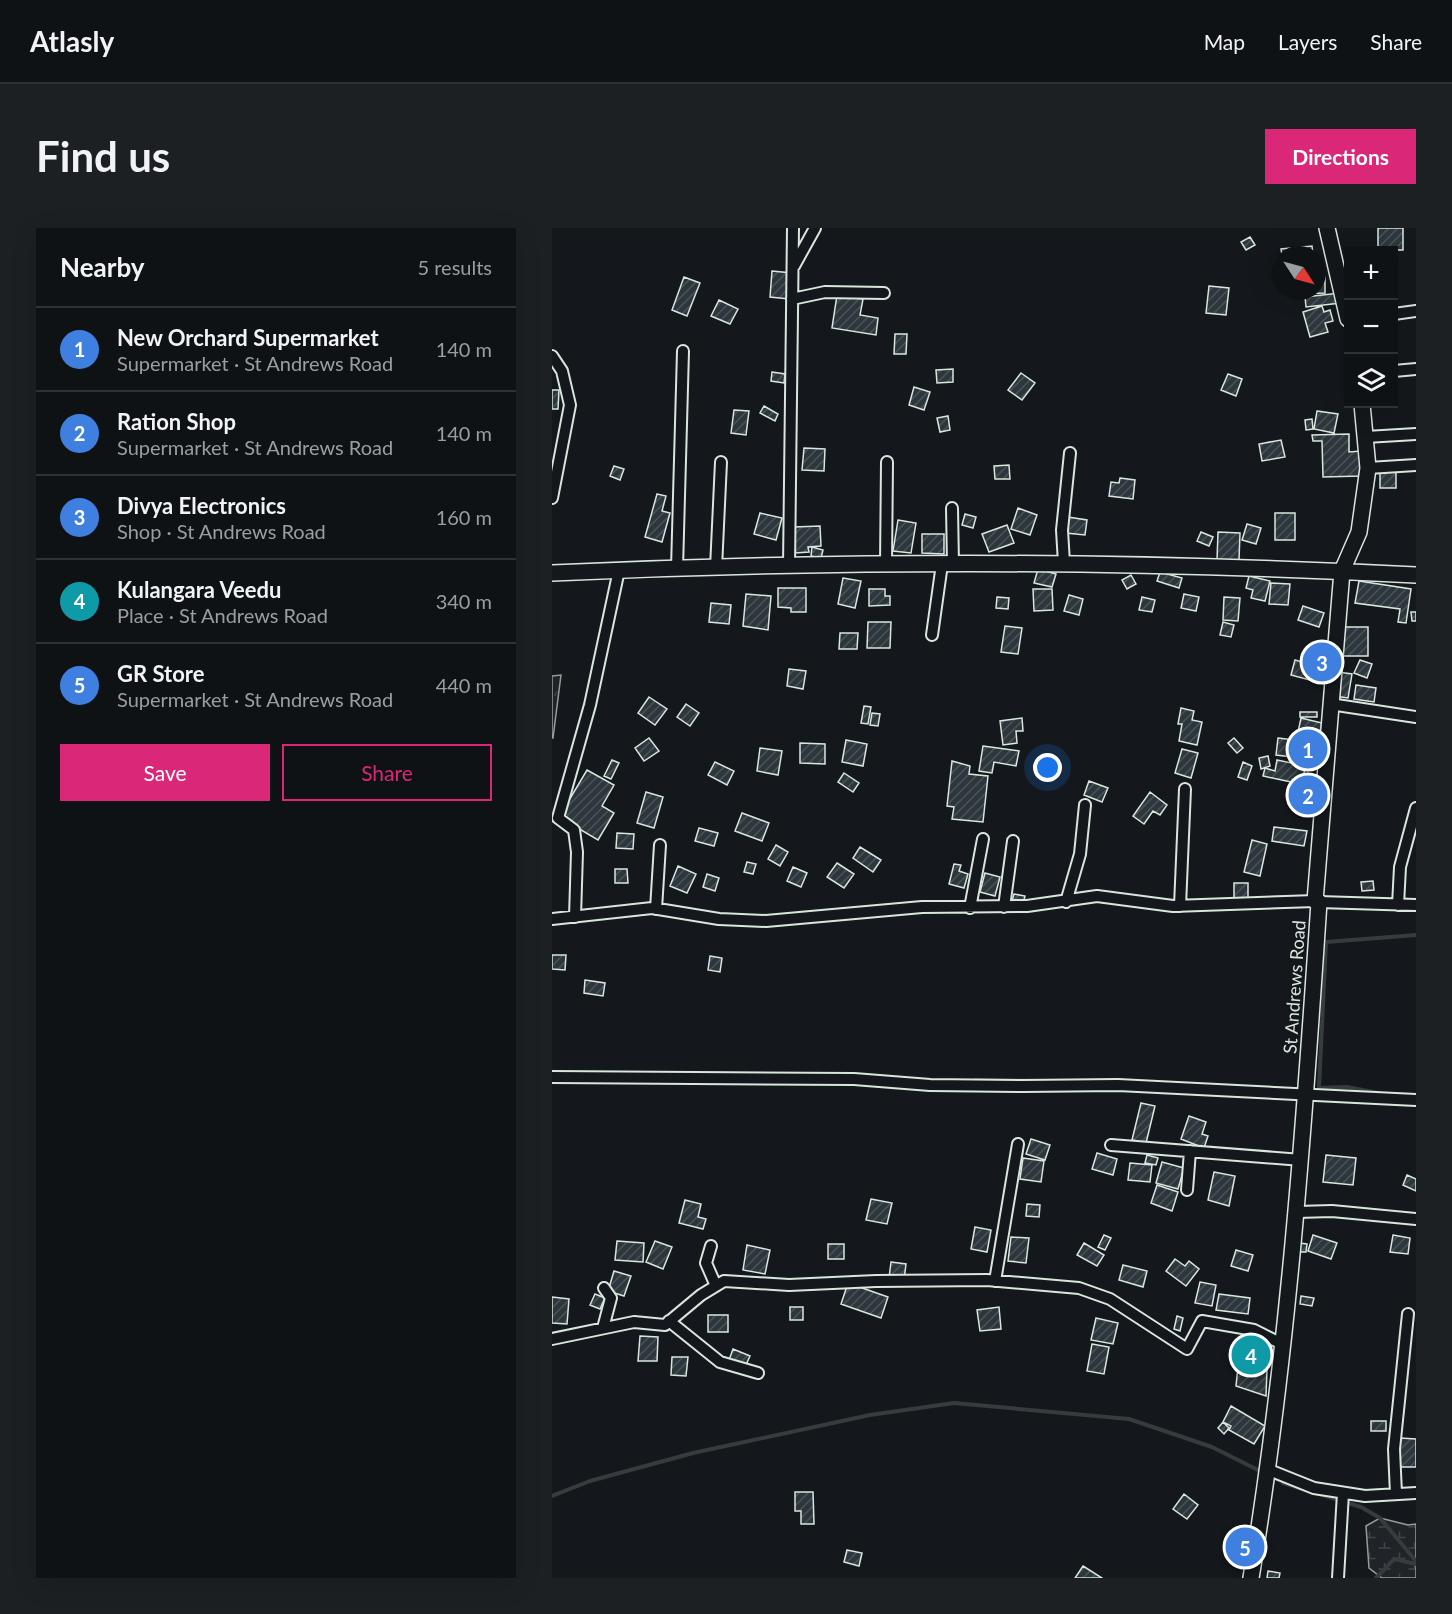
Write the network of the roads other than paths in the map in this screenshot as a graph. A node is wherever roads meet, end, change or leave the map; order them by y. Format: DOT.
graph roads {
  1 [pos="793,228"];
  2 [pos="815,228"];
  3 [pos="1328,228"];
  4 [pos="792,269"];
  5 [pos="884,293"];
  6 [pos="792,299"];
  7 [pos="1344,301"];
  8 [pos="1416,311"];
  9 [pos="1398,313"];
  10 [pos="683,351"];
  11 [pos="552,356"];
  12 [pos="1416,369"];
  13 [pos="1398,371"];
  14 [pos="1362,408"];
  15 [pos="1416,434"];
  16 [pos="1366,437"];
  17 [pos="1070,453"];
  18 [pos="721,462"];
  19 [pos="887,462"];
  20 [pos="1416,465"];
  21 [pos="1368,468"];
  22 [pos="552,498"];
  23 [pos="952,508"];
  24 [pos="1064,563"];
  25 [pos="948,564"];
  26 [pos="886,565"];
  27 [pos="789,566"];
  28 [pos="716,568"];
  29 [pos="677,569"];
  30 [pos="620,570"];
  31 [pos="1342,572"];
  32 [pos="552,573"];
  33 [pos="1416,575"];
  34 [pos="933,634"];
  35 [pos="1330,704"];
  36 [pos="1416,717"];
  37 [pos="1185,789"];
  38 [pos="1085,805"];
  39 [pos="1416,808"];
  40 [pos="983,839"];
  41 [pos="1013,841"];
  42 [pos="660,845"];
  43 [pos="1066,902"];
  44 [pos="1317,902"];
  45 [pos="1398,905"];
  46 [pos="1416,905"];
  47 [pos="1180,906"];
  48 [pos="1004,907"];
  49 [pos="970,908"];
  50 [pos="656,909"];
  51 [pos="574,917"];
  52 [pos="552,920"];
  53 [pos="552,1077"];
  54 [pos="1306,1093"];
  55 [pos="1416,1100"];
  56 [pos="1018,1144"];
  57 [pos="1111,1145"];
  58 [pos="1190,1151"];
  59 [pos="1302,1160"];
  60 [pos="1187,1190"];
  61 [pos="1297,1212"];
  62 [pos="1416,1219"];
  63 [pos="711,1246"];
  64 [pos="995,1281"];
  65 [pos="716,1286"];
  66 [pos="604,1288"];
  67 [pos="1408,1314"];
  68 [pos="669,1321"];
  69 [pos="603,1328"];
  70 [pos="552,1339"];
  71 [pos="1282,1344"];
  72 [pos="758,1372"];
  73 [pos="1269,1470"];
  74 [pos="1343,1492"];
  75 [pos="1396,1494"];
  76 [pos="1416,1494"];
  77 [pos="1251,1578"];
  78 [pos="1338,1578"];
  1 -- 4 [label="street"];
  2 -- 4 [label="street"];
  3 -- 7 [label="main road"];
  4 -- 6 [label="street"];
  5 -- 6 [label="street"];
  6 -- 27 [label="street"];
  8 -- 9 [label="street"];
  10 -- 29 [label="street"];
  11 -- 22 [label="street"];
  12 -- 13 [label="street"];
  14 -- 16 [label="main road, St Andrews Road"];
  15 -- 16 [label="street"];
  16 -- 21 [label="main road, St Andrews Road"];
  17 -- 24 [label="street"];
  18 -- 28 [label="street"];
  19 -- 26 [label="street"];
  20 -- 21 [label="street"];
  21 -- 31 [label="main road, St Andrews Road"];
  23 -- 25 [label="street"];
  24 -- 25 [label="main road"];
  24 -- 31 [label="main road"];
  25 -- 26 [label="main road"];
  25 -- 34 [label="street"];
  26 -- 27 [label="main road"];
  27 -- 28 [label="main road"];
  28 -- 29 [label="main road"];
  29 -- 30 [label="main road"];
  30 -- 32 [label="main road"];
  30 -- 51 [label="street"];
  31 -- 33 [label="main road"];
  31 -- 35 [label="main road, St Andrews Road"];
  35 -- 36 [label="street"];
  35 -- 44 [label="main road, St Andrews Road"];
  37 -- 47 [label="street"];
  38 -- 43 [label="street"];
  39 -- 45 [label="street"];
  40 -- 49 [label="street"];
  41 -- 48 [label="street"];
  42 -- 50 [label="street"];
  43 -- 47 [label="street"];
  43 -- 48 [label="street"];
  44 -- 45 [label="street"];
  44 -- 47 [label="street"];
  44 -- 54 [label="main road, St Andrews Road"];
  45 -- 46 [label="street"];
  48 -- 49 [label="street"];
  49 -- 50 [label="street"];
  50 -- 51 [label="street"];
  51 -- 52 [label="street"];
  53 -- 54 [label="street"];
  54 -- 55 [label="street"];
  54 -- 59 [label="main road, St Andrews Road"];
  56 -- 64 [label="street"];
  57 -- 58 [label="street"];
  58 -- 59 [label="street"];
  58 -- 60 [label="street"];
  59 -- 61 [label="main road, St Andrews Road"];
  61 -- 62 [label="street"];
  61 -- 71 [label="main road, St Andrews Road"];
  63 -- 65 [label="street"];
  64 -- 65 [label="street"];
  64 -- 71 [label="street"];
  65 -- 68 [label="street"];
  66 -- 69 [label="street"];
  67 -- 75 [label="street"];
  68 -- 69 [label="street"];
  68 -- 72 [label="street"];
  69 -- 70 [label="street"];
  71 -- 73 [label="main road, St Andrews Road"];
  73 -- 74 [label="street"];
  73 -- 77 [label="main road, St Andrews Road"];
  74 -- 75 [label="street"];
  74 -- 78 [label="street"];
  75 -- 76 [label="street"];
}
